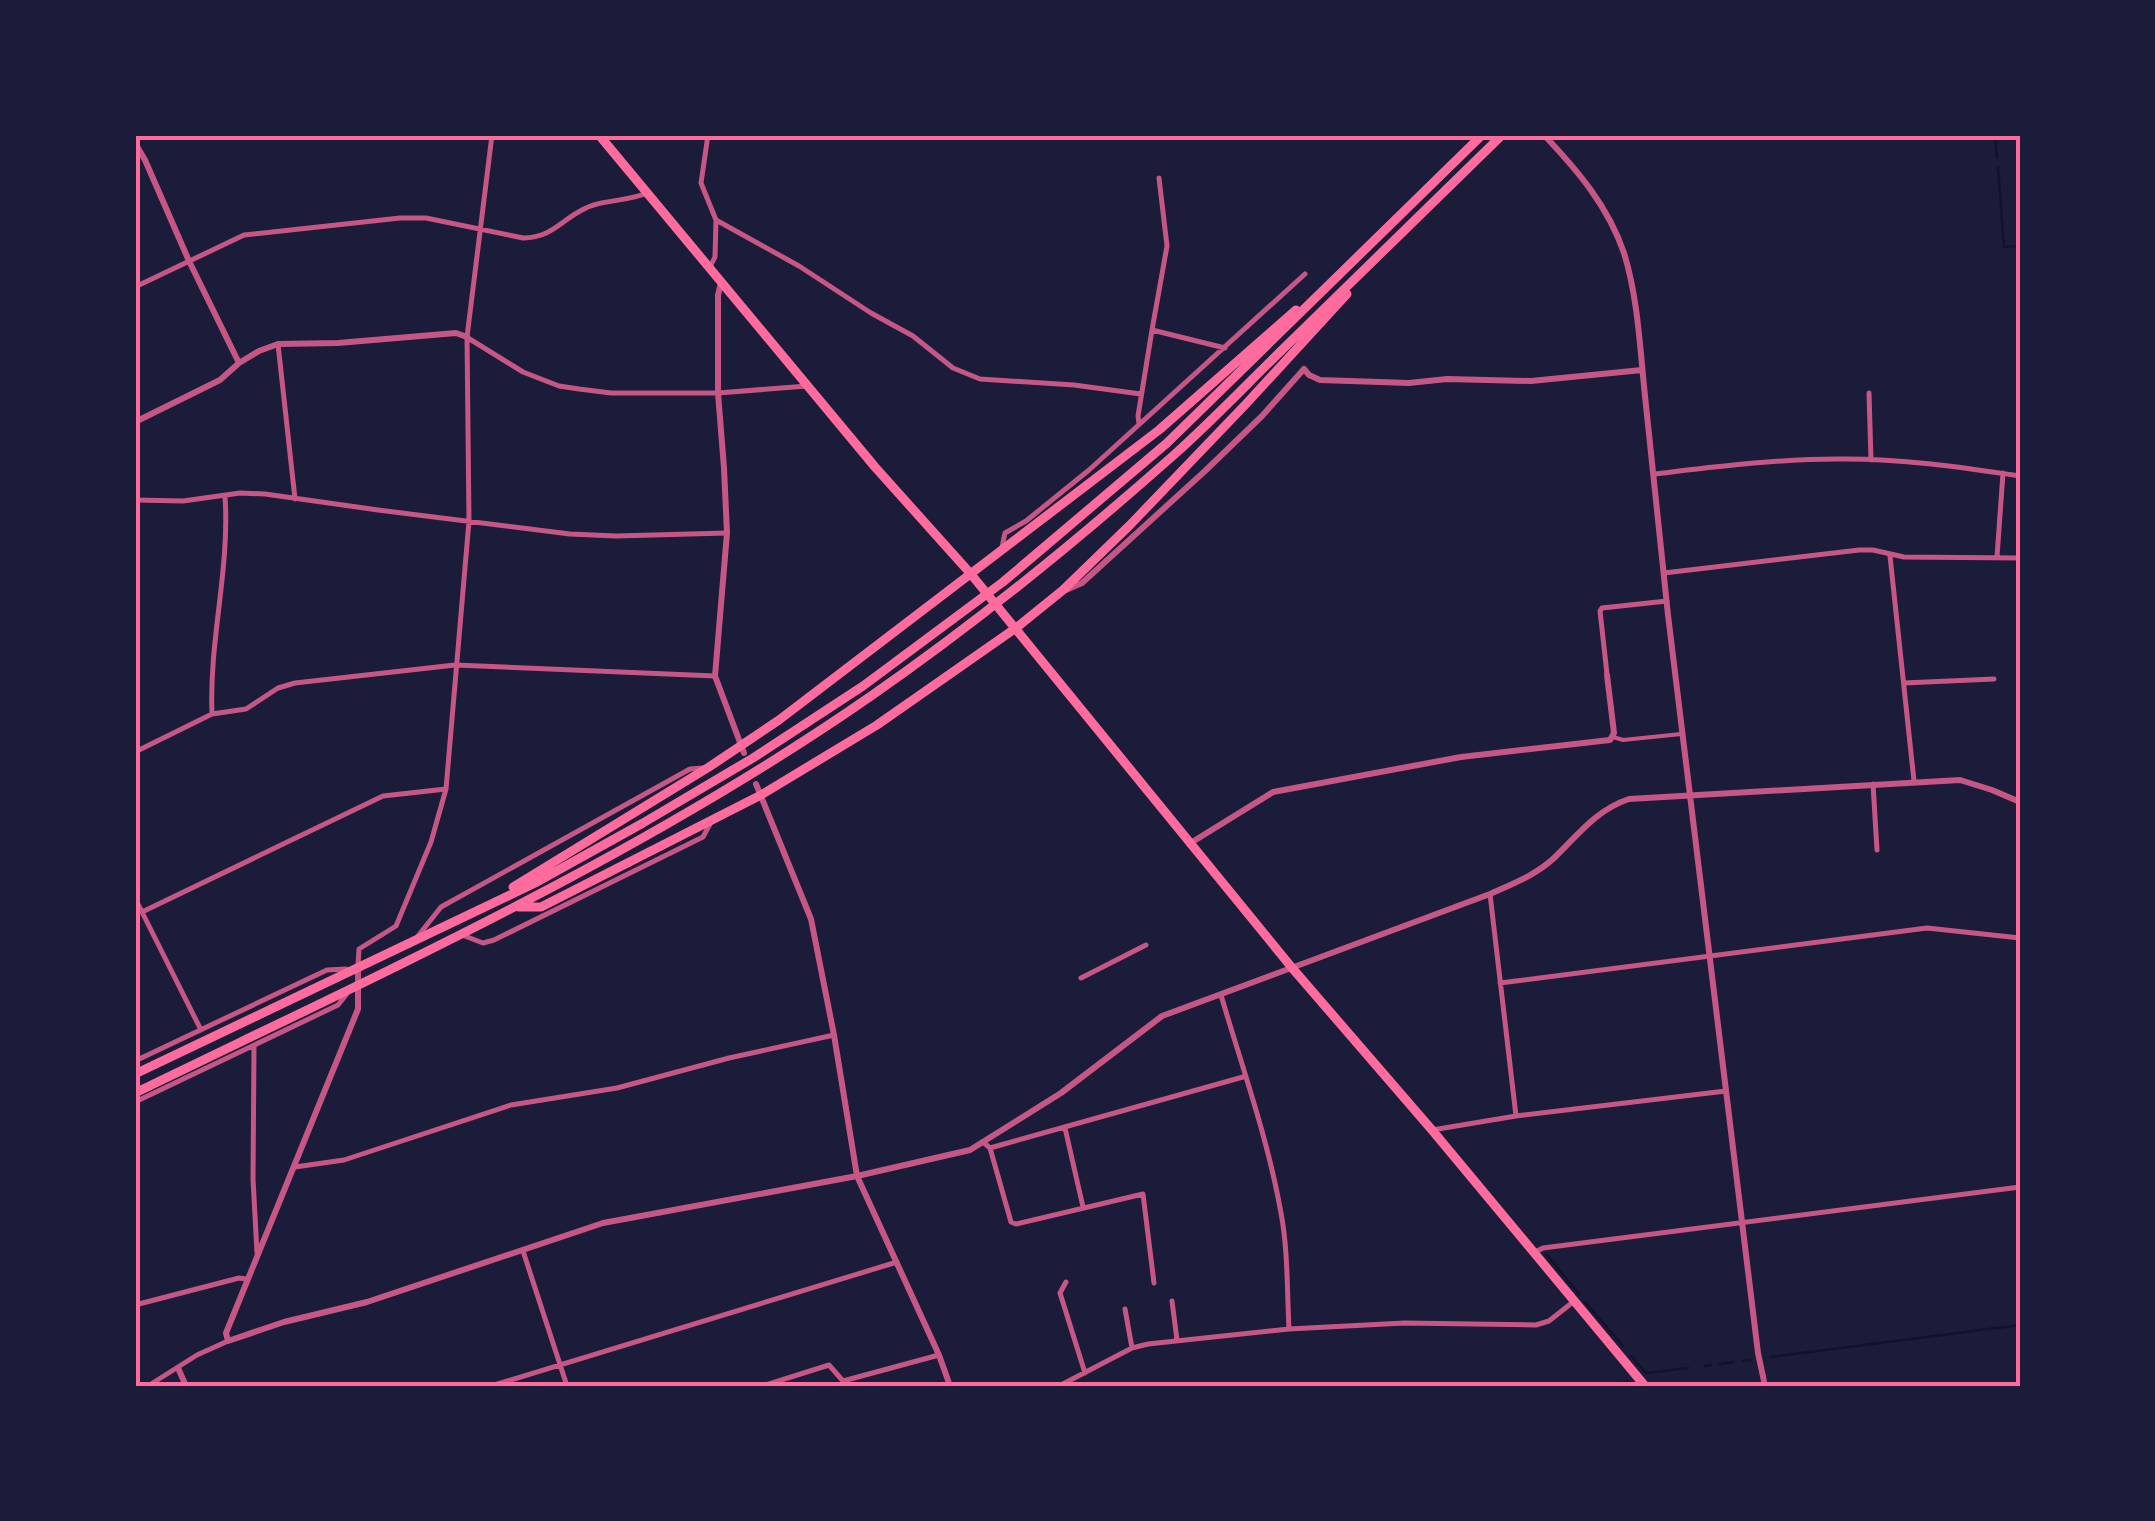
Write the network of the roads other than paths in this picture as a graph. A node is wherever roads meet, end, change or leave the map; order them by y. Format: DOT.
graph roads {
  1 [pos="492,135"];
  2 [pos="599,135"];
  3 [pos="708,135"];
  4 [pos="1482,135"];
  5 [pos="1502,135"];
  6 [pos="1544,135"];
  7 [pos="135,144"];
  8 [pos="1159,178"];
  9 [pos="647,192"];
  10 [pos="716,220"];
  11 [pos="480,229"];
  12 [pos="1363,253"];
  13 [pos="1378,256"];
  14 [pos="189,261"];
  15 [pos="708,268"];
  16 [pos="1305,274"];
  17 [pos="721,283"];
  18 [pos="135,287"];
  19 [pos="1152,330"];
  20 [pos="467,337"];
  21 [pos="278,344"];
  22 [pos="1225,348"];
  23 [pos="239,363"];
  24 [pos="1642,370"];
  25 [pos="807,386"];
  26 [pos="718,393"];
  27 [pos="1141,394"];
  28 [pos="1869,394"];
  29 [pos="135,422"];
  30 [pos="1139,424"];
  31 [pos="1871,460"];
  32 [pos="1654,474"];
  33 [pos="2004,474"];
  34 [pos="2020,476"];
  35 [pos="225,497"];
  36 [pos="295,498"];
  37 [pos="135,500"];
  38 [pos="470,522"];
  39 [pos="727,533"];
  40 [pos="1003,550"];
  41 [pos="1890,556"];
  42 [pos="1997,558"];
  43 [pos="2020,558"];
  44 [pos="970,572"];
  45 [pos="1664,573"];
  46 [pos="1063,590"];
  47 [pos="1667,601"];
  48 [pos="1016,628"];
  49 [pos="455,665"];
  50 [pos="1608,674"];
  51 [pos="714,676"];
  52 [pos="1994,679"];
  53 [pos="1904,683"];
  54 [pos="212,714"];
  55 [pos="1681,734"];
  56 [pos="1613,737"];
  57 [pos="742,750"];
  58 [pos="135,752"];
  59 [pos="710,767"];
  60 [pos="1914,781"];
  61 [pos="1873,784"];
  62 [pos="446,789"];
  63 [pos="759,790"];
  64 [pos="1687,794"];
  65 [pos="2020,802"];
  66 [pos="713,820"];
  67 [pos="1189,844"];
  68 [pos="1878,850"];
  69 [pos="1490,894"];
  70 [pos="135,898"];
  71 [pos="516,907"];
  72 [pos="478,909"];
  73 [pos="142,912"];
  74 [pos="460,934"];
  75 [pos="416,938"];
  76 [pos="2020,938"];
  77 [pos="1146,945"];
  78 [pos="1710,957"];
  79 [pos="354,968"];
  80 [pos="1292,969"];
  81 [pos="1081,978"];
  82 [pos="1500,983"];
  83 [pos="354,986"];
  84 [pos="1221,995"];
  85 [pos="213,1024"];
  86 [pos="231,1028"];
  87 [pos="201,1030"];
  88 [pos="834,1036"];
  89 [pos="254,1046"];
  90 [pos="135,1061"];
  91 [pos="135,1074"];
  92 [pos="1244,1077"];
  93 [pos="1726,1090"];
  94 [pos="135,1093"];
  95 [pos="135,1102"];
  96 [pos="1516,1116"];
  97 [pos="1065,1128"];
  98 [pos="1432,1130"];
  99 [pos="986,1145"];
  100 [pos="295,1166"];
  101 [pos="857,1176"];
  102 [pos="2020,1187"];
  103 [pos="1083,1207"];
  104 [pos="1742,1222"];
  105 [pos="522,1248"];
  106 [pos="1532,1253"];
  107 [pos="257,1254"];
  108 [pos="897,1262"];
  109 [pos="246,1279"];
  110 [pos="1066,1282"];
  111 [pos="1154,1283"];
  112 [pos="1172,1300"];
  113 [pos="1574,1302"];
  114 [pos="135,1305"];
  115 [pos="1125,1309"];
  116 [pos="1289,1330"];
  117 [pos="1177,1340"];
  118 [pos="228,1341"];
  119 [pos="1132,1348"];
  120 [pos="939,1355"];
  121 [pos="561,1366"];
  122 [pos="178,1368"];
  123 [pos="1085,1373"];
  124 [pos="148,1386"];
  125 [pos="186,1386"];
  126 [pos="491,1386"];
  127 [pos="567,1386"];
  128 [pos="762,1386"];
  129 [pos="950,1386"];
  130 [pos="1059,1386"];
  131 [pos="1645,1386"];
  132 [pos="1765,1386"];
  1 -- 11 [label="street"];
  2 -- 9 [label="main road"];
  3 -- 10 [label="street"];
  4 -- 12 [label="main road"];
  5 -- 13 [label="main road"];
  6 -- 24 [label="street"];
  7 -- 14 [label="street"];
  8 -- 19 [label="street"];
  9 -- 11 [label="street"];
  9 -- 15 [label="main road"];
  10 -- 15 [label="street"];
  10 -- 27 [label="street"];
  11 -- 14 [label="street"];
  11 -- 20 [label="street"];
  12 -- 40 [label="main road"];
  12 -- 72 [label="main road"];
  13 -- 46 [label="main road"];
  13 -- 71 [label="main road"];
  14 -- 18 [label="street"];
  14 -- 23 [label="street"];
  15 -- 17 [label="main road"];
  16 -- 22 [label="street"];
  17 -- 25 [label="main road"];
  17 -- 26 [label="street"];
  19 -- 22 [label="street"];
  19 -- 27 [label="street"];
  20 -- 21 [label="street"];
  20 -- 26 [label="street"];
  20 -- 38 [label="street"];
  21 -- 23 [label="street"];
  21 -- 36 [label="street"];
  22 -- 30 [label="street"];
  23 -- 29 [label="street"];
  24 -- 32 [label="street"];
  24 -- 46 [label="street"];
  25 -- 26 [label="street"];
  25 -- 44 [label="main road"];
  26 -- 39 [label="street"];
  27 -- 30 [label="street"];
  28 -- 31 [label="street"];
  30 -- 40 [label="street"];
  31 -- 32 [label="street"];
  31 -- 33 [label="street"];
  32 -- 45 [label="street"];
  33 -- 34 [label="street"];
  33 -- 42 [label="street"];
  35 -- 36 [label="street"];
  35 -- 37 [label="street"];
  35 -- 54 [label="street"];
  36 -- 38 [label="street"];
  38 -- 39 [label="street"];
  38 -- 49 [label="street"];
  39 -- 51 [label="street"];
  40 -- 44 [label="main road"];
  41 -- 42 [label="street"];
  41 -- 45 [label="street"];
  41 -- 53 [label="street"];
  42 -- 43 [label="street"];
  44 -- 48 [label="main road"];
  44 -- 57 [label="main road"];
  45 -- 47 [label="street"];
  46 -- 48 [label="main road"];
  47 -- 50 [label="street"];
  47 -- 55 [label="street"];
  48 -- 63 [label="main road"];
  48 -- 67 [label="main road"];
  49 -- 51 [label="street"];
  49 -- 54 [label="street"];
  49 -- 62 [label="street"];
  50 -- 56 [label="street"];
  51 -- 57 [label="street"];
  52 -- 53 [label="street"];
  53 -- 60 [label="street"];
  54 -- 58 [label="street"];
  55 -- 56 [label="street"];
  55 -- 64 [label="street"];
  56 -- 67 [label="street"];
  57 -- 59 [label="main road"];
  59 -- 72 [label="main road"];
  59 -- 75 [label="street"];
  60 -- 61 [label="street"];
  60 -- 65 [label="street"];
  61 -- 64 [label="street"];
  61 -- 68 [label="street"];
  62 -- 73 [label="street"];
  62 -- 79 [label="street"];
  63 -- 66 [label="main road"];
  63 -- 88 [label="street"];
  64 -- 69 [label="street"];
  64 -- 78 [label="street"];
  66 -- 71 [label="main road"];
  66 -- 74 [label="street"];
  67 -- 80 [label="main road"];
  69 -- 80 [label="street"];
  69 -- 82 [label="street"];
  70 -- 73 [label="street"];
  71 -- 74 [label="main road"];
  72 -- 75 [label="main road"];
  73 -- 87 [label="street"];
  74 -- 83 [label="main road"];
  75 -- 79 [label="main road"];
  76 -- 78 [label="street"];
  77 -- 81 [label="street"];
  78 -- 82 [label="street"];
  78 -- 93 [label="street"];
  79 -- 83 [label="street"];
  79 -- 85 [label="street"];
  79 -- 86 [label="main road"];
  80 -- 84 [label="street"];
  80 -- 98 [label="main road"];
  82 -- 96 [label="street"];
  83 -- 89 [label="street"];
  83 -- 94 [label="main road"];
  83 -- 100 [label="street"];
  84 -- 92 [label="street"];
  84 -- 99 [label="street"];
  85 -- 86 [label="street"];
  85 -- 87 [label="street"];
  86 -- 91 [label="main road"];
  87 -- 90 [label="street"];
  88 -- 100 [label="street"];
  88 -- 101 [label="street"];
  89 -- 95 [label="street"];
  89 -- 107 [label="street"];
  92 -- 97 [label="street"];
  92 -- 116 [label="street"];
  93 -- 96 [label="street"];
  93 -- 104 [label="street"];
  96 -- 98 [label="street"];
  97 -- 99 [label="street"];
  97 -- 103 [label="street"];
  98 -- 106 [label="main road"];
  99 -- 101 [label="street"];
  99 -- 103 [label="street"];
  100 -- 107 [label="street"];
  101 -- 105 [label="street"];
  101 -- 108 [label="street"];
  102 -- 104 [label="street"];
  103 -- 111 [label="street"];
  104 -- 106 [label="street"];
  104 -- 132 [label="street"];
  105 -- 118 [label="street"];
  105 -- 121 [label="street"];
  106 -- 113 [label="main road"];
  107 -- 109 [label="street"];
  108 -- 120 [label="street"];
  108 -- 121 [label="street"];
  109 -- 114 [label="street"];
  109 -- 118 [label="street"];
  110 -- 123 [label="street"];
  112 -- 117 [label="street"];
  113 -- 116 [label="street"];
  113 -- 131 [label="main road"];
  115 -- 119 [label="street"];
  116 -- 117 [label="street"];
  117 -- 119 [label="street"];
  118 -- 122 [label="street"];
  119 -- 123 [label="street"];
  120 -- 128 [label="street"];
  120 -- 129 [label="street"];
  121 -- 126 [label="street"];
  121 -- 127 [label="street"];
  122 -- 124 [label="street"];
  122 -- 125 [label="street"];
  123 -- 130 [label="street"];
}
